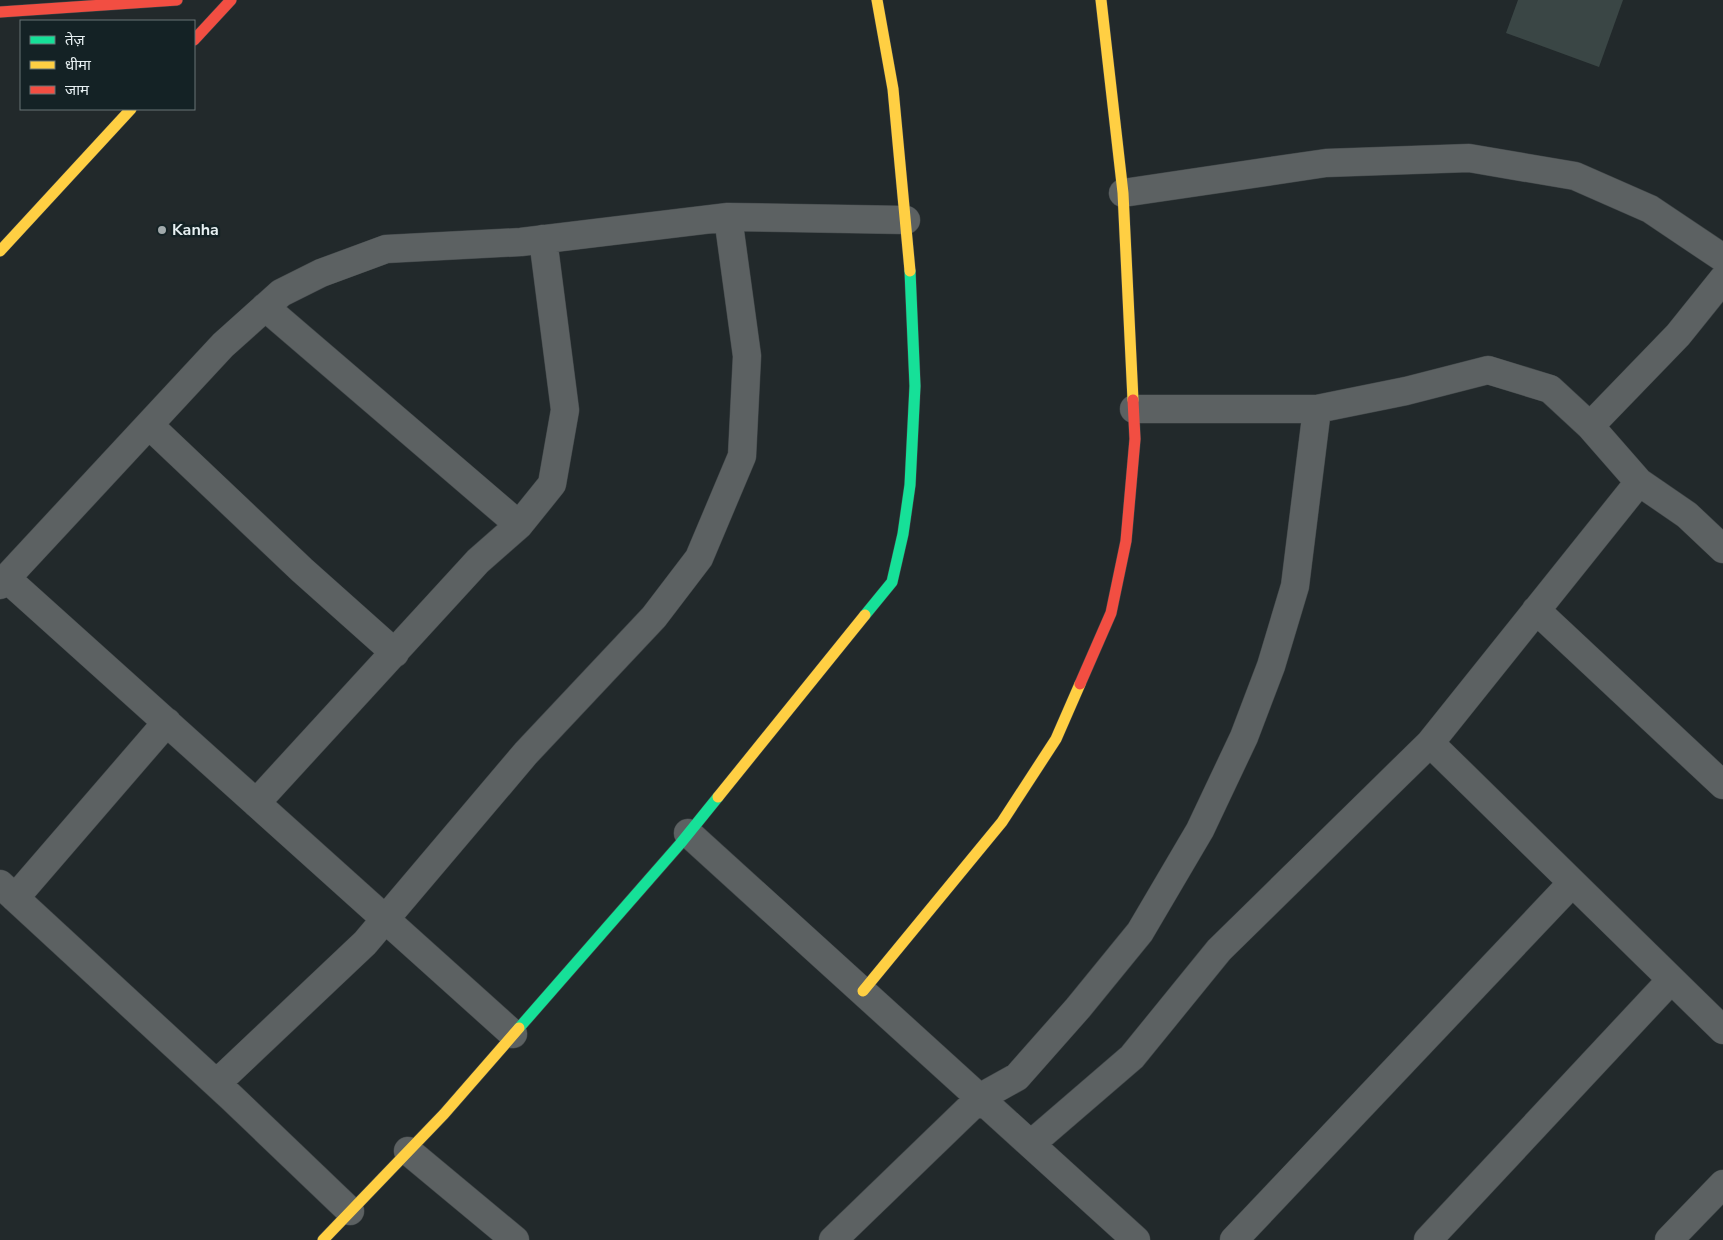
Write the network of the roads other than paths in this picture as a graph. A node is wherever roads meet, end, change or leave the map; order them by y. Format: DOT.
graph roads {
  1 [pos="177,0"];
  2 [pos="231,0"];
  3 [pos="877,0"];
  4 [pos="1101,0"];
  5 [pos="0,12"];
  6 [pos="195,39"];
  7 [pos="130,110"];
  8 [pos="1123,193"];
  9 [pos="728,217"];
  10 [pos="906,220"];
  11 [pos="544,239"];
  12 [pos="0,251"];
  13 [pos="1723,258"];
  14 [pos="1723,279"];
  15 [pos="265,307"];
  16 [pos="1317,408"];
  17 [pos="1134,409"];
  18 [pos="149,425"];
  19 [pos="1590,426"];
  20 [pos="1639,482"];
  21 [pos="519,525"];
  22 [pos="1723,549"];
  23 [pos="3,581"];
  24 [pos="1536,610"];
  25 [pos="395,654"];
  26 [pos="167,722"];
  27 [pos="1430,742"];
  28 [pos="1723,785"];
  29 [pos="256,803"];
  30 [pos="688,833"];
  31 [pos="1572,883"];
  32 [pos="8,891"];
  33 [pos="385,919"];
  34 [pos="1671,980"];
  35 [pos="863,991"];
  36 [pos="1723,1030"];
  37 [pos="513,1034"];
  38 [pos="216,1083"];
  39 [pos="981,1097"];
  40 [pos="1031,1144"];
  41 [pos="408,1151"];
  42 [pos="1723,1184"];
  43 [pos="350,1211"];
  44 [pos="1125,1236"];
  45 [pos="322,1240"];
  46 [pos="515,1240"];
  47 [pos="834,1240"];
  48 [pos="1234,1240"];
  49 [pos="1428,1240"];
  50 [pos="1669,1240"];
  1 -- 5 [label="street"];
  2 -- 6 [label="street"];
  3 -- 10 [label="street"];
  4 -- 8 [label="street"];
  7 -- 12 [label="street"];
  8 -- 13 [label="street"];
  8 -- 17 [label="street"];
  9 -- 10 [label="street"];
  9 -- 11 [label="street"];
  9 -- 33 [label="street"];
  10 -- 30 [label="street"];
  11 -- 15 [label="street"];
  11 -- 21 [label="street"];
  14 -- 19 [label="street"];
  15 -- 18 [label="street"];
  15 -- 21 [label="street"];
  16 -- 17 [label="street"];
  16 -- 19 [label="street"];
  16 -- 39 [label="street"];
  17 -- 35 [label="street"];
  18 -- 23 [label="street"];
  18 -- 25 [label="street"];
  19 -- 20 [label="street"];
  20 -- 22 [label="street"];
  20 -- 24 [label="street"];
  21 -- 25 [label="street"];
  23 -- 26 [label="street"];
  24 -- 27 [label="street"];
  24 -- 28 [label="street"];
  25 -- 29 [label="street"];
  26 -- 29 [label="street"];
  26 -- 32 [label="street"];
  27 -- 31 [label="street"];
  27 -- 40 [label="street"];
  29 -- 33 [label="street"];
  30 -- 35 [label="street"];
  30 -- 37 [label="street"];
  31 -- 34 [label="street"];
  31 -- 48 [label="street"];
  32 -- 38 [label="street"];
  33 -- 37 [label="street"];
  33 -- 38 [label="street"];
  34 -- 36 [label="street"];
  34 -- 49 [label="street"];
  35 -- 39 [label="street"];
  37 -- 41 [label="street"];
  38 -- 43 [label="street"];
  39 -- 40 [label="street"];
  39 -- 47 [label="street"];
  40 -- 44 [label="street"];
  41 -- 43 [label="street"];
  41 -- 46 [label="street"];
  42 -- 50 [label="street"];
  43 -- 45 [label="street"];
}
